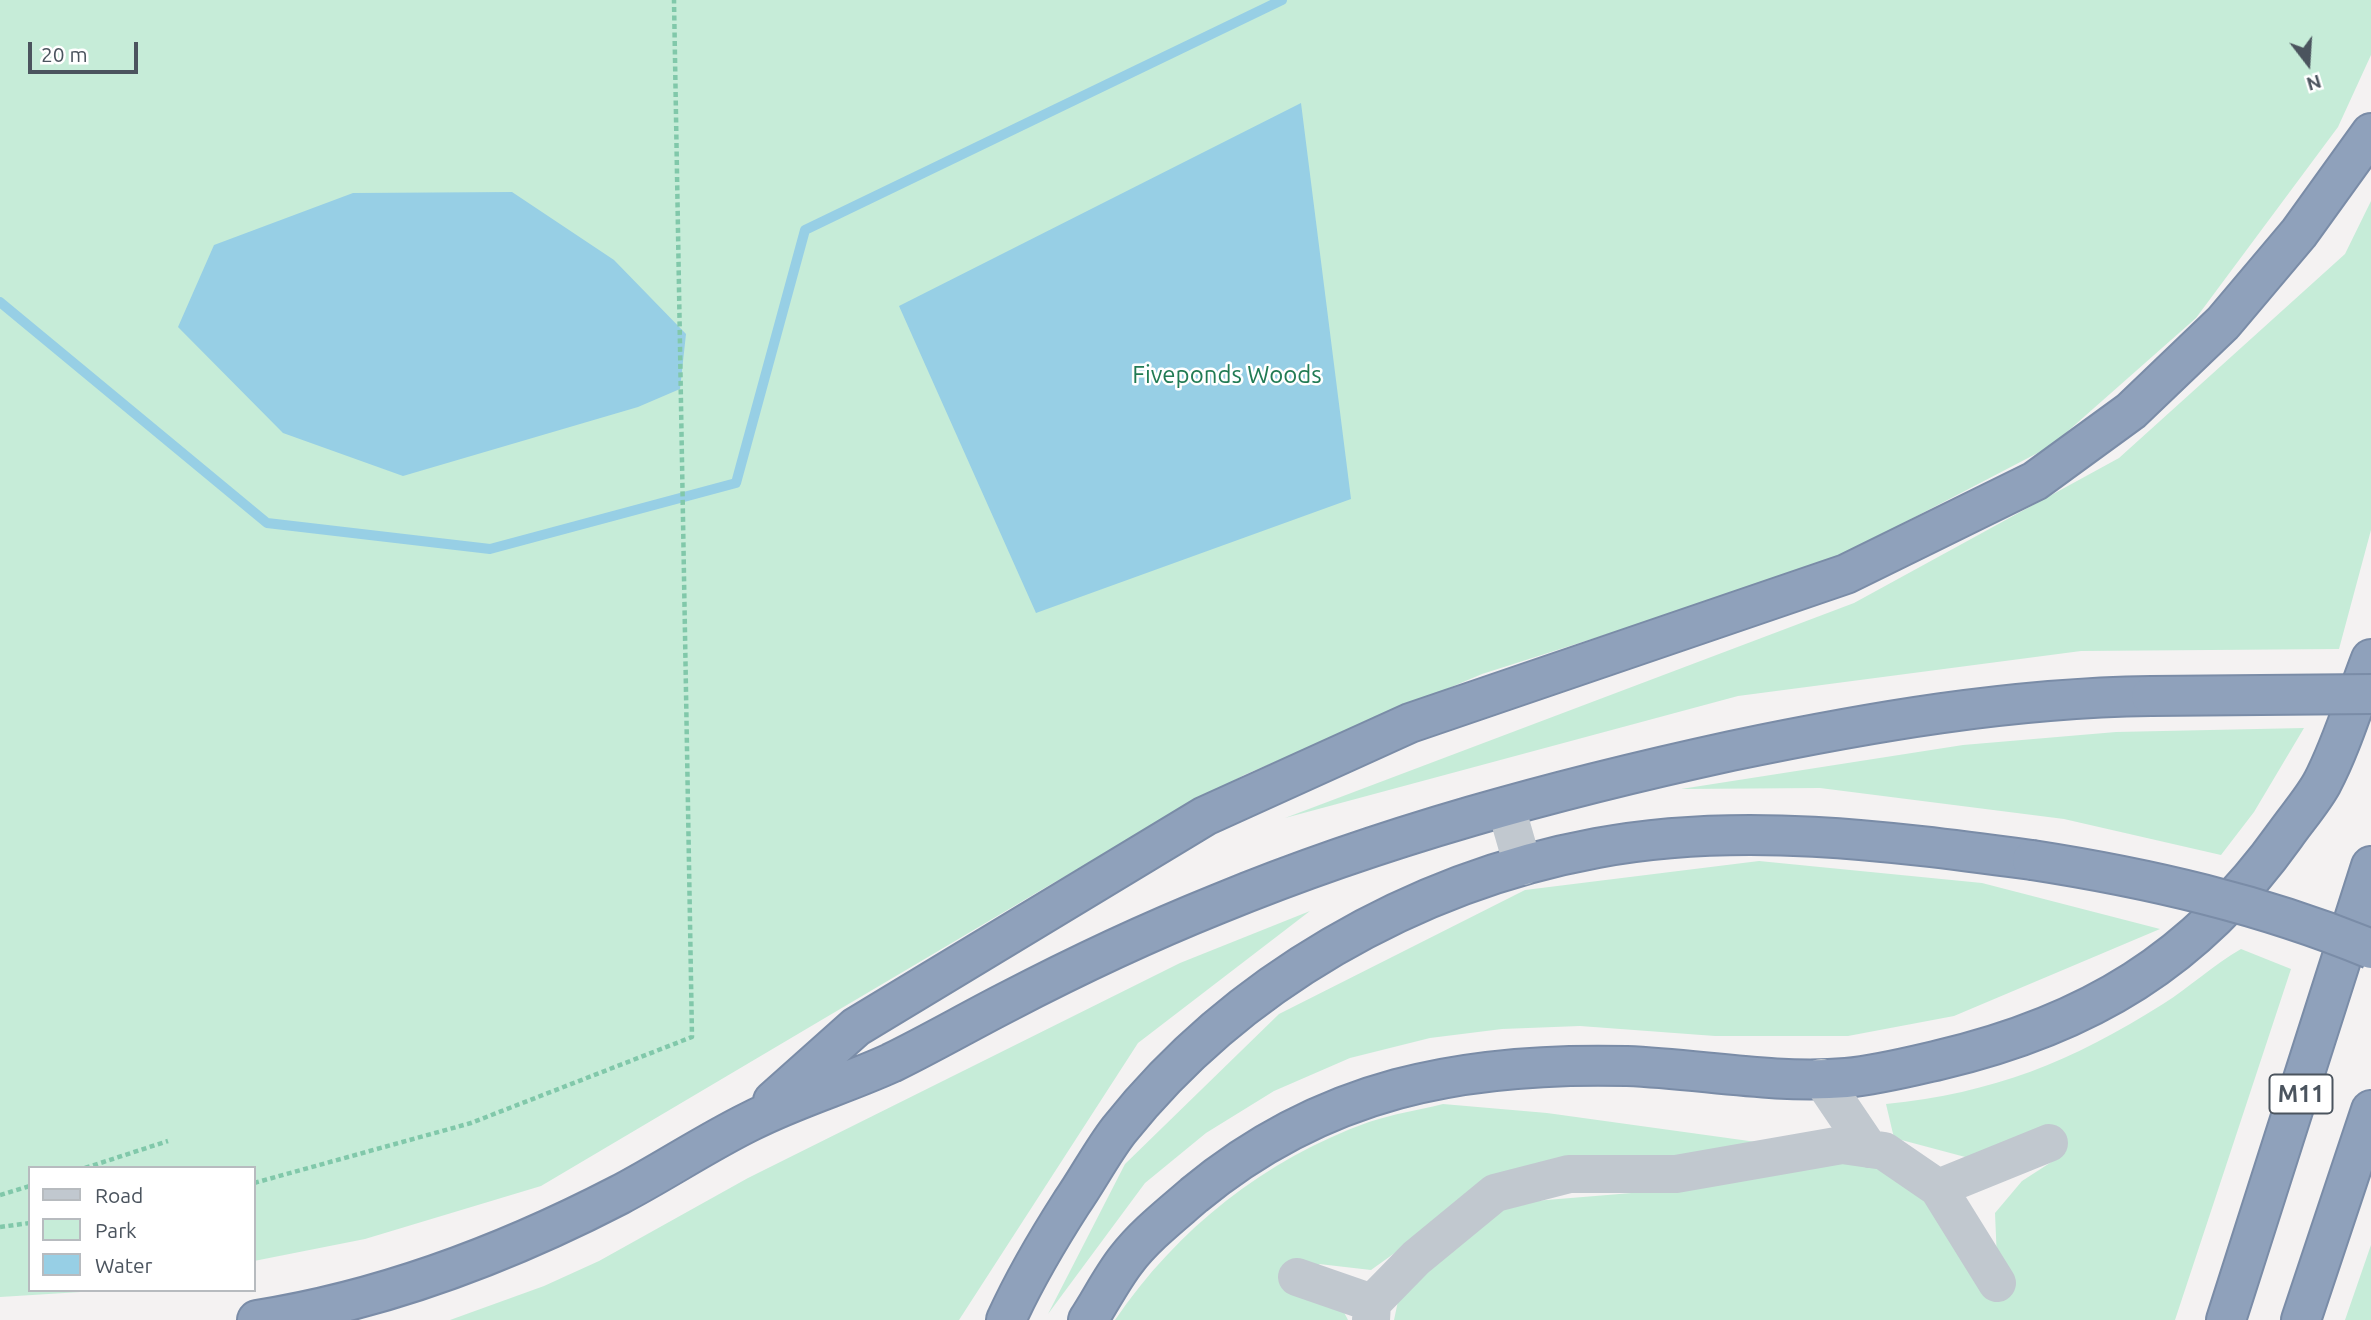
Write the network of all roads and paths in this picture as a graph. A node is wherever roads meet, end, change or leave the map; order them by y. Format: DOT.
graph roads {
  1 [pos="674,0"];
  2 [pos="2371,133"];
  3 [pos="2371,659"];
  4 [pos="2371,694"];
  5 [pos="1506,807"];
  6 [pos="1522,866"];
  7 [pos="2371,866"];
  8 [pos="2371,949"];
  9 [pos="1821,1078"];
  10 [pos="2371,1110"];
  11 [pos="751,1121"];
  12 [pos="168,1141"];
  13 [pos="2049,1143"];
  14 [pos="1869,1149"];
  15 [pos="91,1166"];
  16 [pos="256,1182"];
  17 [pos="28,1187"];
  18 [pos="1938,1188"];
  19 [pos="0,1195"];
  20 [pos="28,1223"];
  21 [pos="0,1227"];
  22 [pos="1297,1277"];
  23 [pos="1997,1283"];
  24 [pos="1371,1312"];
  25 [pos="257,1320"];
  26 [pos="1006,1320"];
  27 [pos="1088,1320"];
  28 [pos="2226,1320"];
  29 [pos="2301,1320"];
  1 -- 16 [label="path"];
  2 -- 11 [label="highway"];
  3 -- 9 [label="highway"];
  4 -- 5 [label="highway, bridge"];
  5 -- 6 [label="lane"];
  5 -- 11 [label="highway"];
  6 -- 8 [label="highway, bridge"];
  6 -- 26 [label="highway"];
  7 -- 28 [label="highway, M11"];
  9 -- 14 [label="lane"];
  9 -- 27 [label="highway"];
  10 -- 29 [label="highway, M11"];
  11 -- 25 [label="highway"];
  12 -- 15 [label="path"];
  13 -- 18 [label="lane"];
  14 -- 18 [label="lane"];
  14 -- 24 [label="lane"];
  17 -- 19 [label="path"];
  18 -- 23 [label="lane"];
  20 -- 21 [label="path"];
  22 -- 24 [label="lane"];
}
